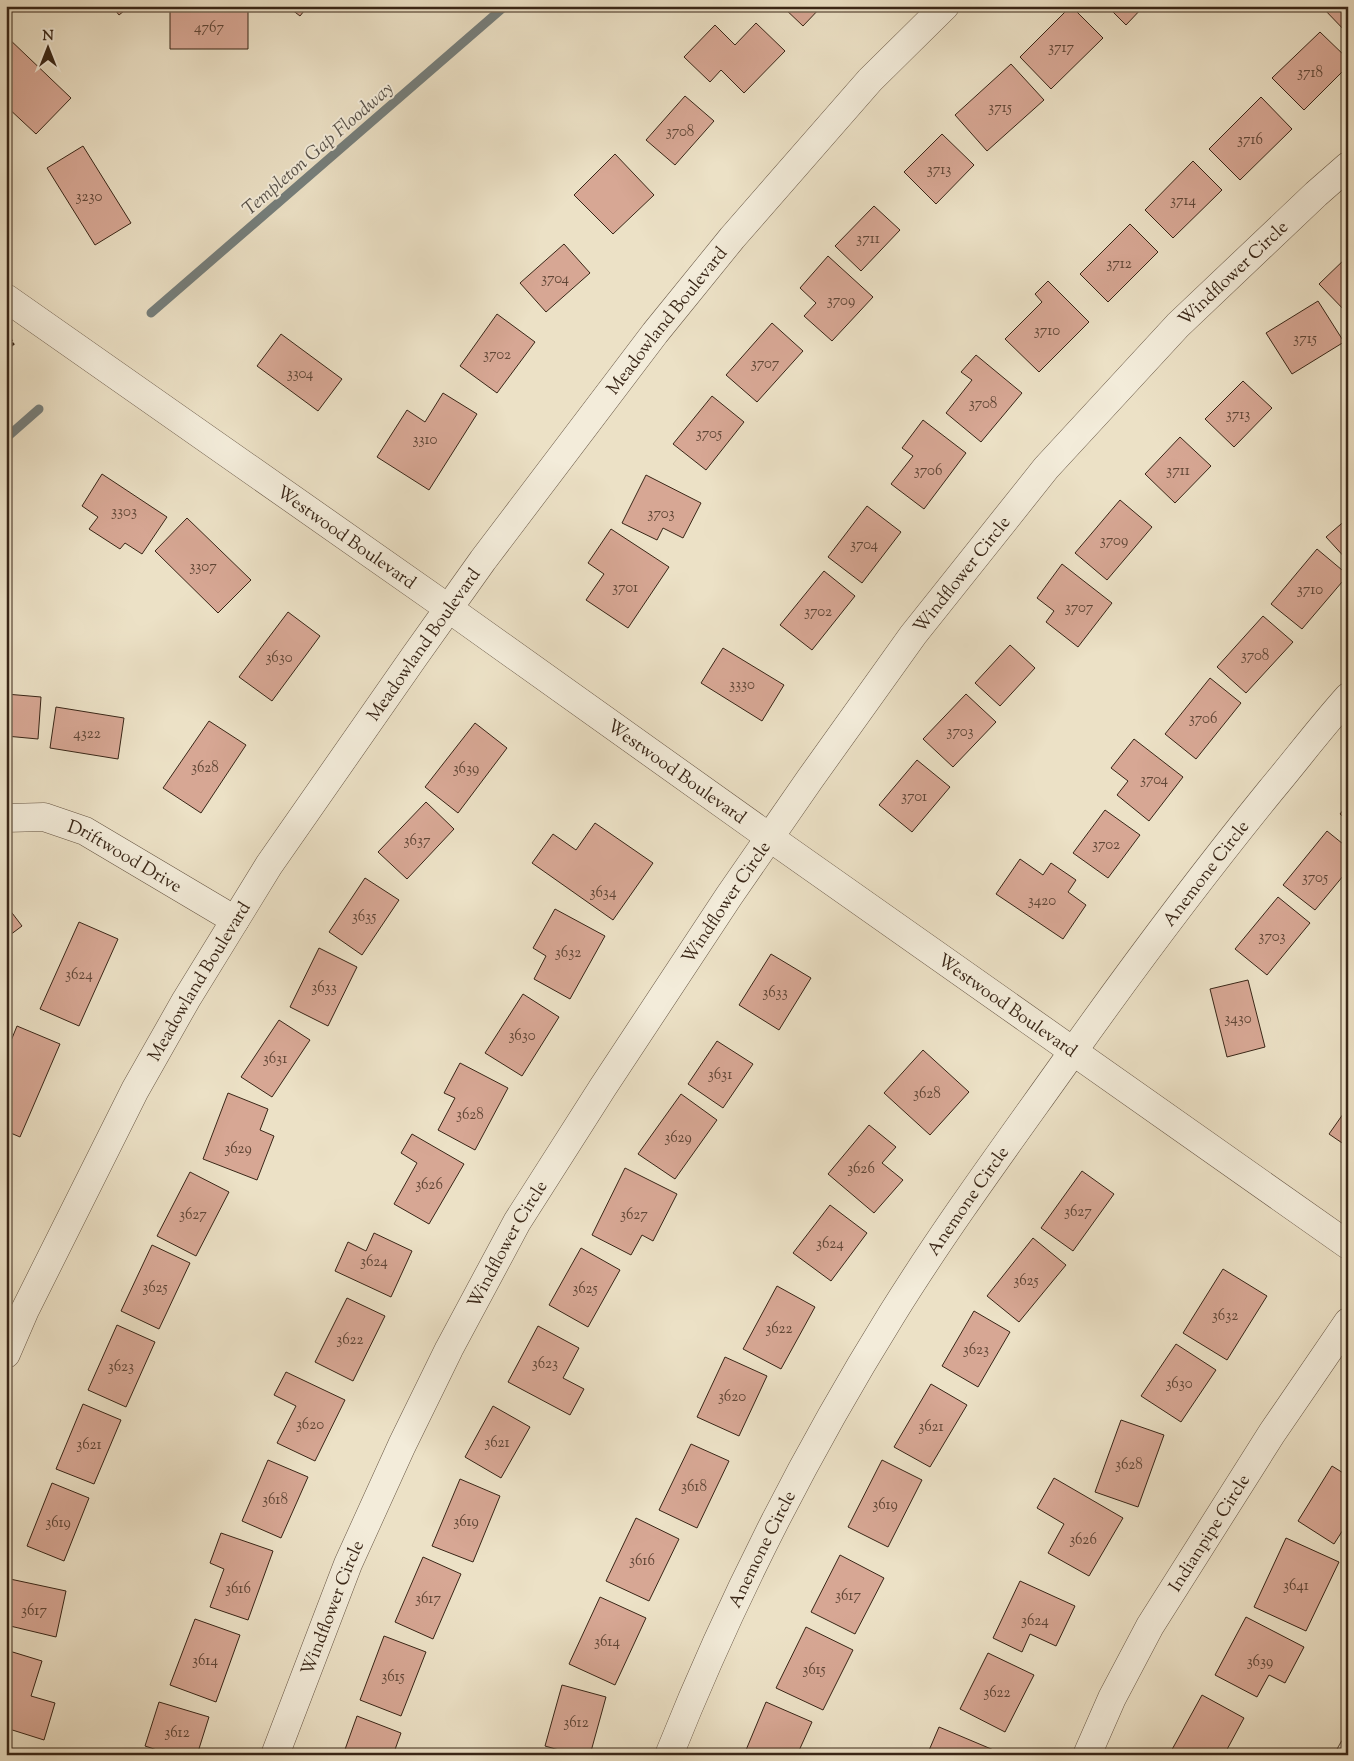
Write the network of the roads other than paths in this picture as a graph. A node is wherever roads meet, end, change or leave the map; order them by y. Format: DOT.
graph roads {
  1 [pos="946,6"];
  2 [pos="1348,166"];
  3 [pos="8,303"];
  4 [pos="448,608"];
  5 [pos="1348,697"];
  6 [pos="6,818"];
  7 [pos="769,837"];
  8 [pos="235,920"];
  9 [pos="1074,1051"];
  10 [pos="1348,1245"];
  11 [pos="1348,1322"];
  12 [pos="6,1354"];
  13 [pos="1348,1746"];
  14 [pos="275,1755"];
  15 [pos="669,1755"];
  16 [pos="1087,1755"];
  17 [pos="1343,1755"];
  1 -- 4 [label="street, Meadowland Boulevard"];
  2 -- 7 [label="street, Windflower Circle"];
  3 -- 4 [label="street, Westwood Boulevard"];
  4 -- 7 [label="street, Westwood Boulevard"];
  4 -- 8 [label="street, Meadowland Boulevard"];
  5 -- 9 [label="street, Anemone Circle"];
  6 -- 8 [label="street, Driftwood Drive"];
  7 -- 9 [label="street, Westwood Boulevard"];
  7 -- 14 [label="street, Windflower Circle"];
  8 -- 12 [label="street, Meadowland Boulevard"];
  9 -- 10 [label="street, Westwood Boulevard"];
  9 -- 15 [label="street, Anemone Circle"];
  11 -- 16 [label="street, Indianpipe Circle"];
  13 -- 17 [label="lane"];
}
